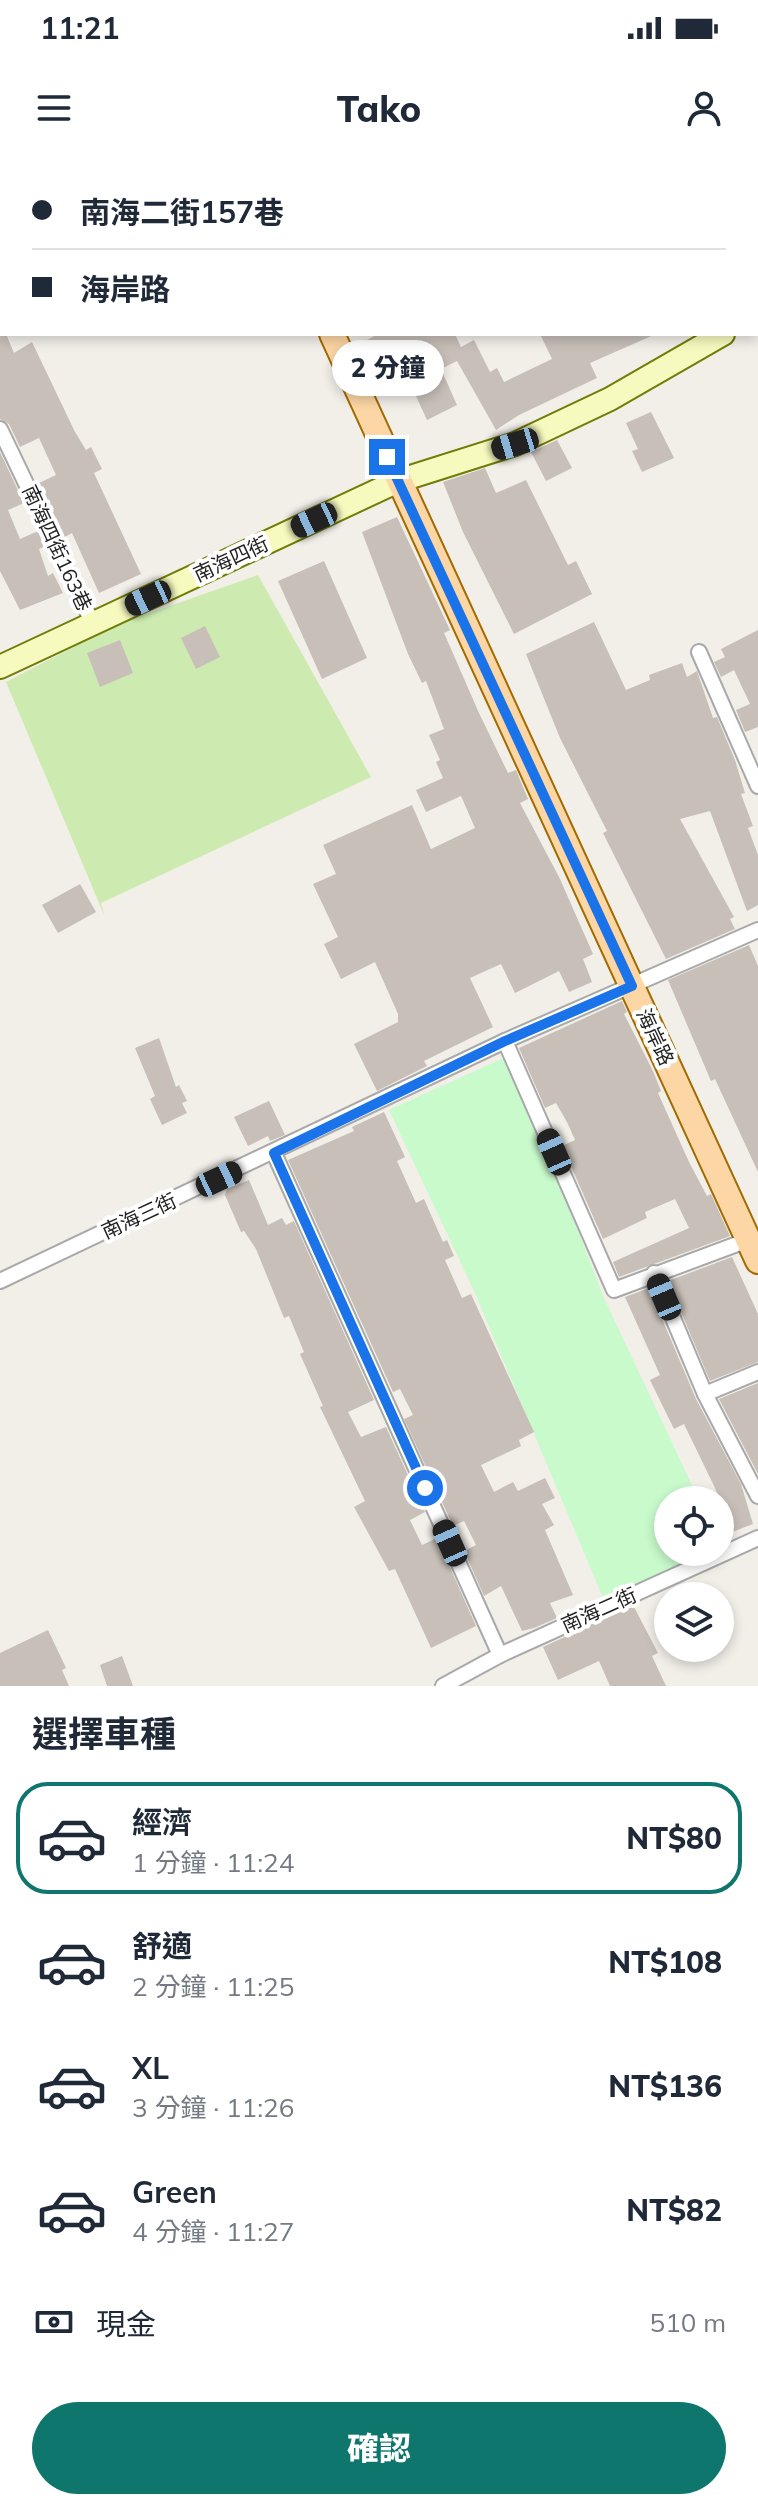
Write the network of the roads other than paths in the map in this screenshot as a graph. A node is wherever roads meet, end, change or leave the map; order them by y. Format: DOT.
graph roads {
  1 [pos="333,336"];
  2 [pos="716,336"];
  3 [pos="0,429"];
  4 [pos="398,481"];
  5 [pos="93,624"];
  6 [pos="699,652"];
  7 [pos="0,667"];
  8 [pos="758,786"];
  9 [pos="758,930"];
  10 [pos="632,986"];
  11 [pos="505,1041"];
  12 [pos="274,1153"];
  13 [pos="753,1251"];
  14 [pos="654,1273"];
  15 [pos="0,1281"];
  16 [pos="758,1372"];
  17 [pos="705,1394"];
  18 [pos="758,1496"];
  19 [pos="758,1538"];
  20 [pos="500,1655"];
  21 [pos="443,1686"];
  1 -- 4 [label="main road, 海岸路"];
  2 -- 4 [label="street, 南海四街"];
  3 -- 5 [label="street, 南海四街163巷"];
  4 -- 5 [label="street, 南海四街"];
  4 -- 10 [label="main road, 海岸路"];
  5 -- 7 [label="street, 南海四街"];
  6 -- 8 [label="street"];
  9 -- 10 [label="street, 南海三街"];
  10 -- 11 [label="street, 南海三街"];
  10 -- 13 [label="main road, 海岸路"];
  11 -- 12 [label="street, 南海三街"];
  11 -- 14 [label="street"];
  12 -- 15 [label="street, 南海三街"];
  12 -- 20 [label="street"];
  13 -- 14 [label="street"];
  14 -- 17 [label="street"];
  16 -- 17 [label="street"];
  17 -- 18 [label="street"];
  19 -- 20 [label="street, 南海二街"];
  20 -- 21 [label="street, 南海二街"];
}
